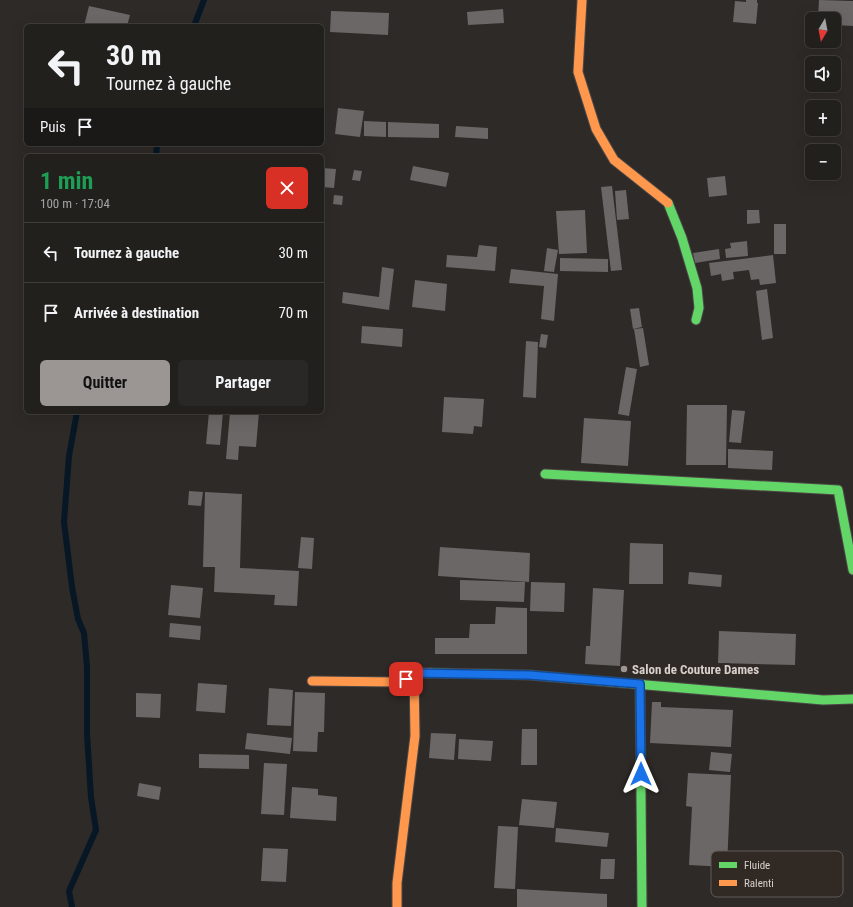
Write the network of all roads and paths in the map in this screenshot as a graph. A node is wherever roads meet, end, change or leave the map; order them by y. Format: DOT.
graph roads {
  1 [pos="582,0"];
  2 [pos="696,320"];
  3 [pos="545,474"];
  4 [pos="853,570"];
  5 [pos="414,673"];
  6 [pos="312,681"];
  7 [pos="640,684"];
  8 [pos="853,699"];
  9 [pos="397,907"];
  10 [pos="642,907"];
  1 -- 2 [label="street"];
  3 -- 4 [label="street"];
  5 -- 6 [label="street"];
  5 -- 7 [label="street"];
  5 -- 9 [label="street"];
  7 -- 8 [label="street"];
  7 -- 10 [label="street"];
}
